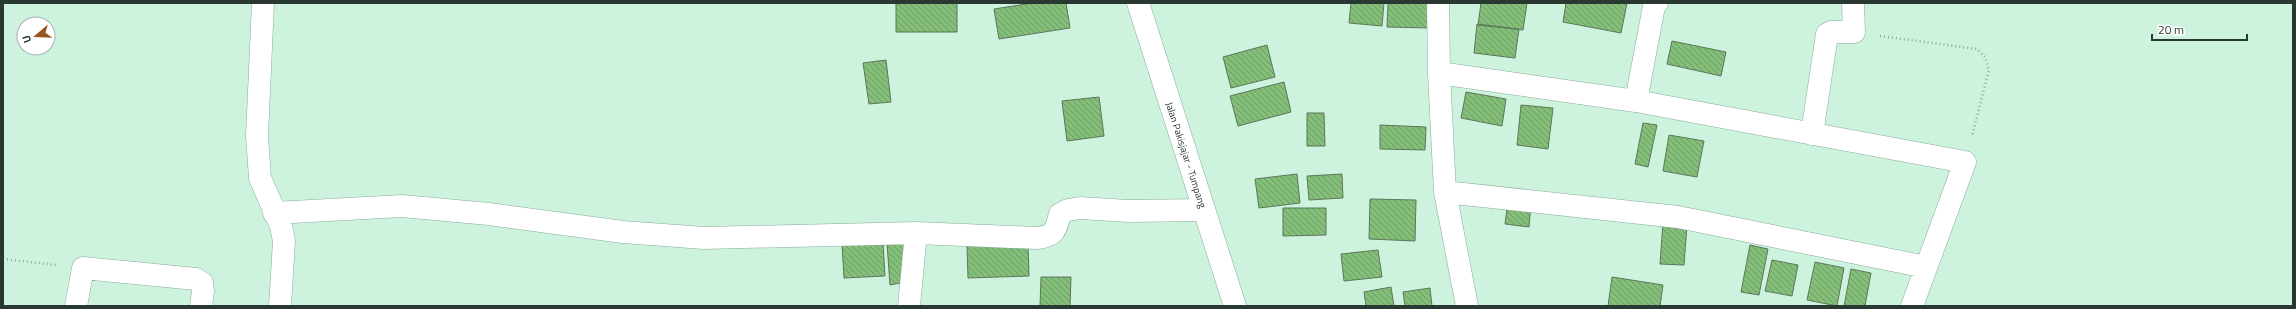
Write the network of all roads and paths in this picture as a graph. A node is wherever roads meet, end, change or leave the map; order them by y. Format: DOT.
graph roads {
  1 [pos="263,3"];
  2 [pos="1138,3"];
  3 [pos="1438,3"];
  4 [pos="1656,3"];
  5 [pos="1853,3"];
  6 [pos="1854,32"];
  7 [pos="1439,73"];
  8 [pos="1636,101"];
  9 [pos="1812,134"];
  10 [pos="1965,162"];
  11 [pos="1445,192"];
  12 [pos="1204,210"];
  13 [pos="274,212"];
  14 [pos="916,233"];
  15 [pos="3,259"];
  16 [pos="1926,267"];
  17 [pos="83,268"];
  18 [pos="76,306"];
  19 [pos="201,306"];
  20 [pos="280,306"];
  21 [pos="909,306"];
  22 [pos="1235,306"];
  23 [pos="1467,306"];
  24 [pos="1912,306"];
  1 -- 13 [label="street"];
  2 -- 12 [label="street, Jalan Pakisjajar - Tumpang"];
  3 -- 7 [label="street"];
  4 -- 8 [label="street"];
  5 -- 6 [label="street"];
  6 -- 9 [label="street"];
  6 -- 10 [label="path"];
  7 -- 8 [label="street"];
  7 -- 11 [label="street"];
  8 -- 9 [label="street"];
  9 -- 10 [label="street"];
  10 -- 16 [label="street"];
  11 -- 16 [label="street"];
  11 -- 23 [label="street"];
  12 -- 14 [label="street"];
  12 -- 22 [label="street, Jalan Pakisjajar - Tumpang"];
  13 -- 14 [label="street"];
  13 -- 20 [label="street"];
  14 -- 21 [label="street"];
  15 -- 17 [label="path"];
  16 -- 24 [label="street"];
  17 -- 18 [label="street"];
  17 -- 19 [label="street"];
}
